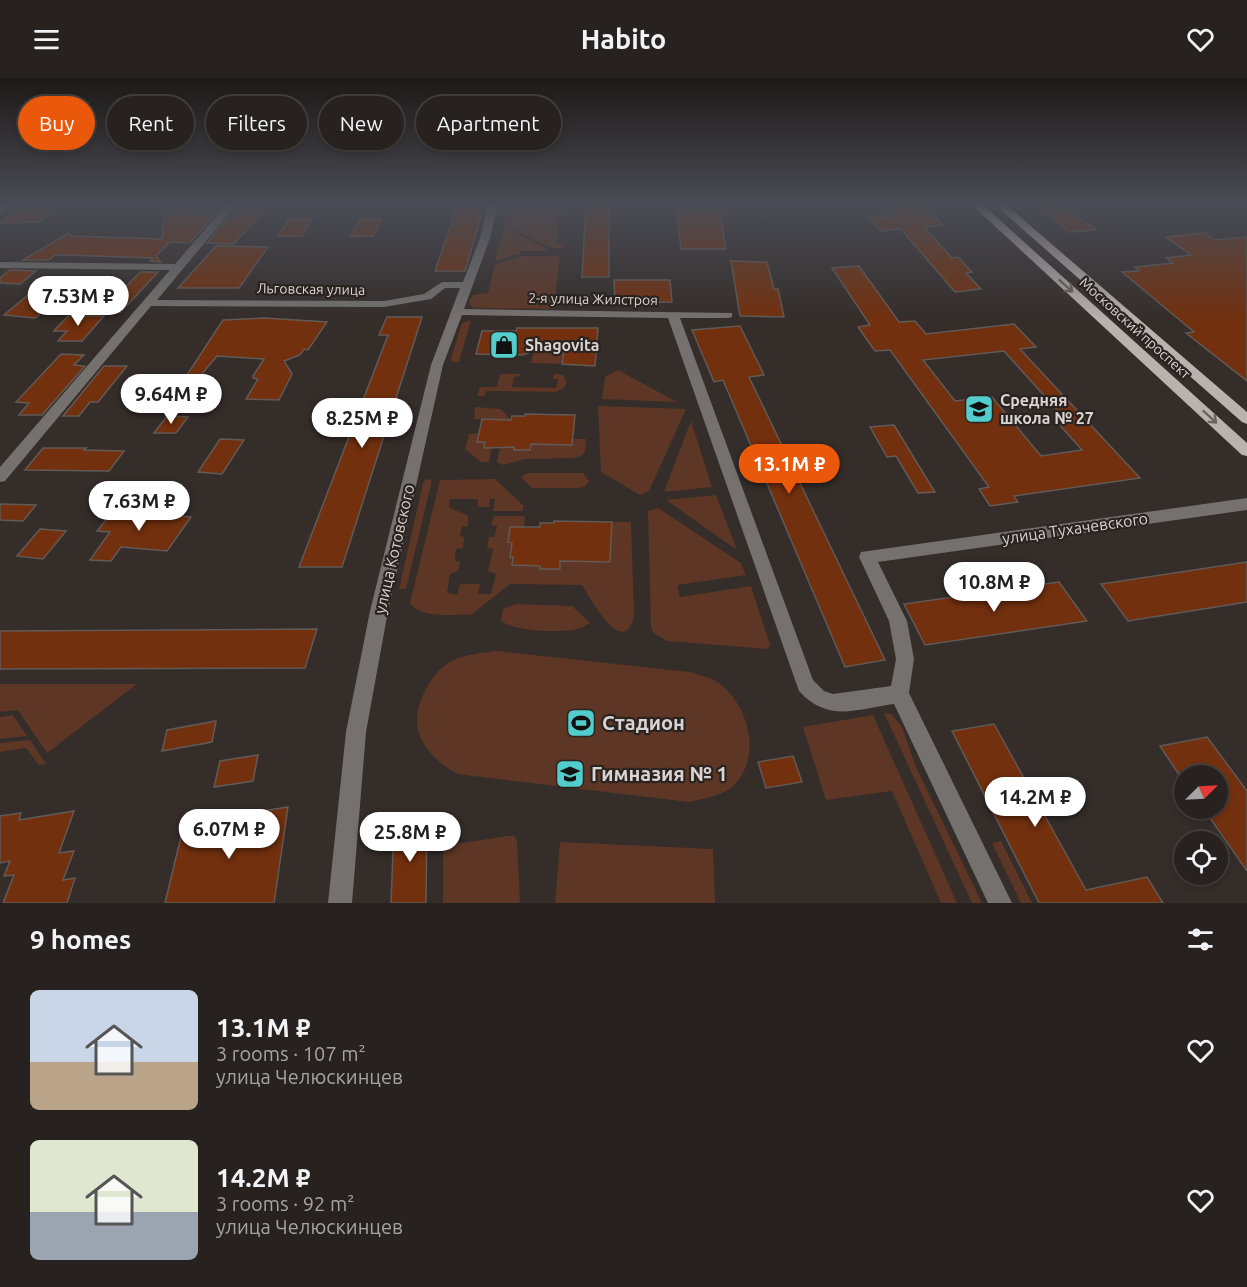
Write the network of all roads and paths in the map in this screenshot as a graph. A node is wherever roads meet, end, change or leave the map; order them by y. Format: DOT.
graph roads {
  1 [pos="200,242"];
  2 [pos="483,242"];
  3 [pos="1018,242"];
  4 [pos="1043,242"];
  5 [pos="0,265"];
  6 [pos="179,267"];
  7 [pos="469,285"];
  8 [pos="148,303"];
  9 [pos="458,312"];
  10 [pos="673,315"];
  11 [pos="728,315"];
  12 [pos="1247,419"];
  13 [pos="1247,451"];
  14 [pos="0,477"];
  15 [pos="1247,504"];
  16 [pos="899,694"];
  17 [pos="340,903"];
  18 [pos="1000,903"];
  1 -- 6 [label="street"];
  2 -- 7 [label="street, улица Котовского"];
  3 -- 13 [label="main road, Московский проспект, one-way"];
  4 -- 12 [label="main road, Московский проспект"];
  5 -- 6 [label="street"];
  6 -- 8 [label="street"];
  7 -- 8 [label="street, Льговская улица"];
  7 -- 9 [label="street, улица Котовского"];
  8 -- 14 [label="street"];
  9 -- 10 [label="street, 2-я улица Жилстроя"];
  9 -- 17 [label="street, улица Котовского"];
  10 -- 11 [label="street, 2-я улица Жилстроя"];
  10 -- 16 [label="street"];
  15 -- 16 [label="street, улица Тухачевского"];
  16 -- 18 [label="street"];
}
